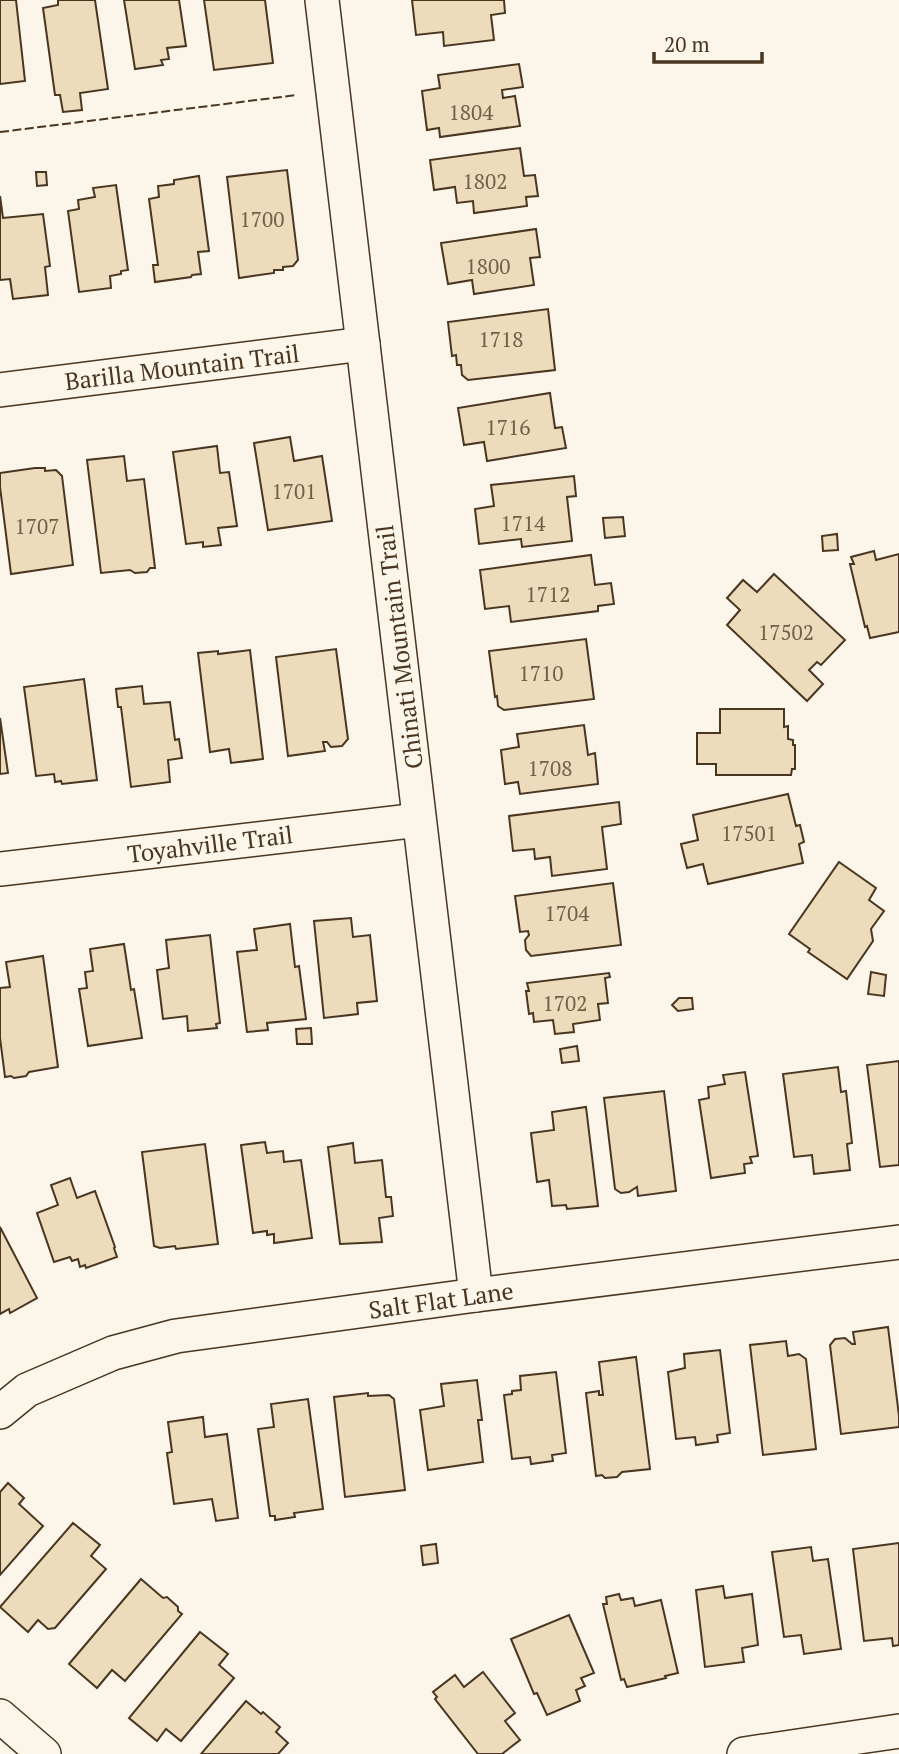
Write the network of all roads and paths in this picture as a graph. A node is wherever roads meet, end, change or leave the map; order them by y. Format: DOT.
graph roads {
  1 [pos="322,0"];
  2 [pos="363,344"];
  3 [pos="0,390"];
  4 [pos="419,820"];
  5 [pos="0,869"];
  6 [pos="899,1242"];
  7 [pos="476,1295"];
  8 [pos="0,1412"];
  9 [pos="0,1716"];
  10 [pos="899,1731"];
  11 [pos="44,1754"];
  12 [pos="744,1754"];
  1 -- 2 [label="street, Chinati Mountain Trail"];
  2 -- 3 [label="street, Barilla Mountain Trail"];
  2 -- 4 [label="street, Chinati Mountain Trail"];
  4 -- 5 [label="street, Toyahville Trail"];
  4 -- 7 [label="street, Chinati Mountain Trail"];
  6 -- 7 [label="street, Salt Flat Lane"];
  7 -- 8 [label="street, Salt Flat Lane"];
  9 -- 11 [label="street"];
  10 -- 12 [label="street"];
}
